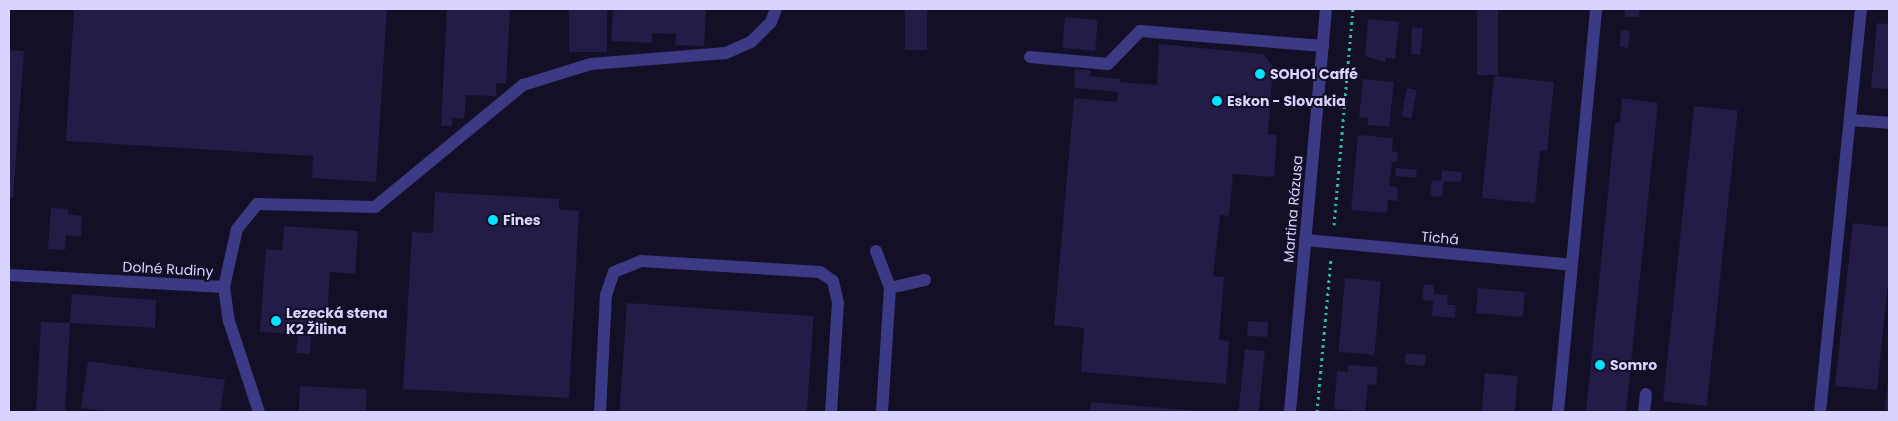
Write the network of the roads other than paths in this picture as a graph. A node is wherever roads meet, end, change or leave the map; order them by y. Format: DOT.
graph roads {
  1 [pos="776,9"];
  2 [pos="1326,9"];
  3 [pos="1596,9"];
  4 [pos="1861,9"];
  5 [pos="1323,46"];
  6 [pos="1030,57"];
  7 [pos="1850,120"];
  8 [pos="1889,123"];
  9 [pos="1305,240"];
  10 [pos="876,251"];
  11 [pos="1572,265"];
  12 [pos="9,275"];
  13 [pos="925,280"];
  14 [pos="224,287"];
  15 [pos="890,288"];
  16 [pos="1646,394"];
  17 [pos="259,412"];
  18 [pos="600,412"];
  19 [pos="831,412"];
  20 [pos="882,412"];
  21 [pos="1290,412"];
  22 [pos="1558,412"];
  23 [pos="1644,412"];
  24 [pos="1820,412"];
  1 -- 14 [label="street"];
  2 -- 5 [label="street, Martina Rázusa"];
  3 -- 11 [label="street"];
  4 -- 7 [label="street"];
  5 -- 6 [label="street"];
  5 -- 9 [label="street, Martina Rázusa"];
  7 -- 8 [label="street"];
  7 -- 24 [label="street"];
  9 -- 11 [label="street, Tichá"];
  9 -- 21 [label="street, Martina Rázusa"];
  10 -- 15 [label="street"];
  11 -- 22 [label="street"];
  12 -- 14 [label="street, Dolné Rudiny"];
  13 -- 15 [label="street"];
  14 -- 17 [label="street, Dolné Rudiny"];
  15 -- 20 [label="street"];
  16 -- 23 [label="street"];
  18 -- 19 [label="street"];
}
